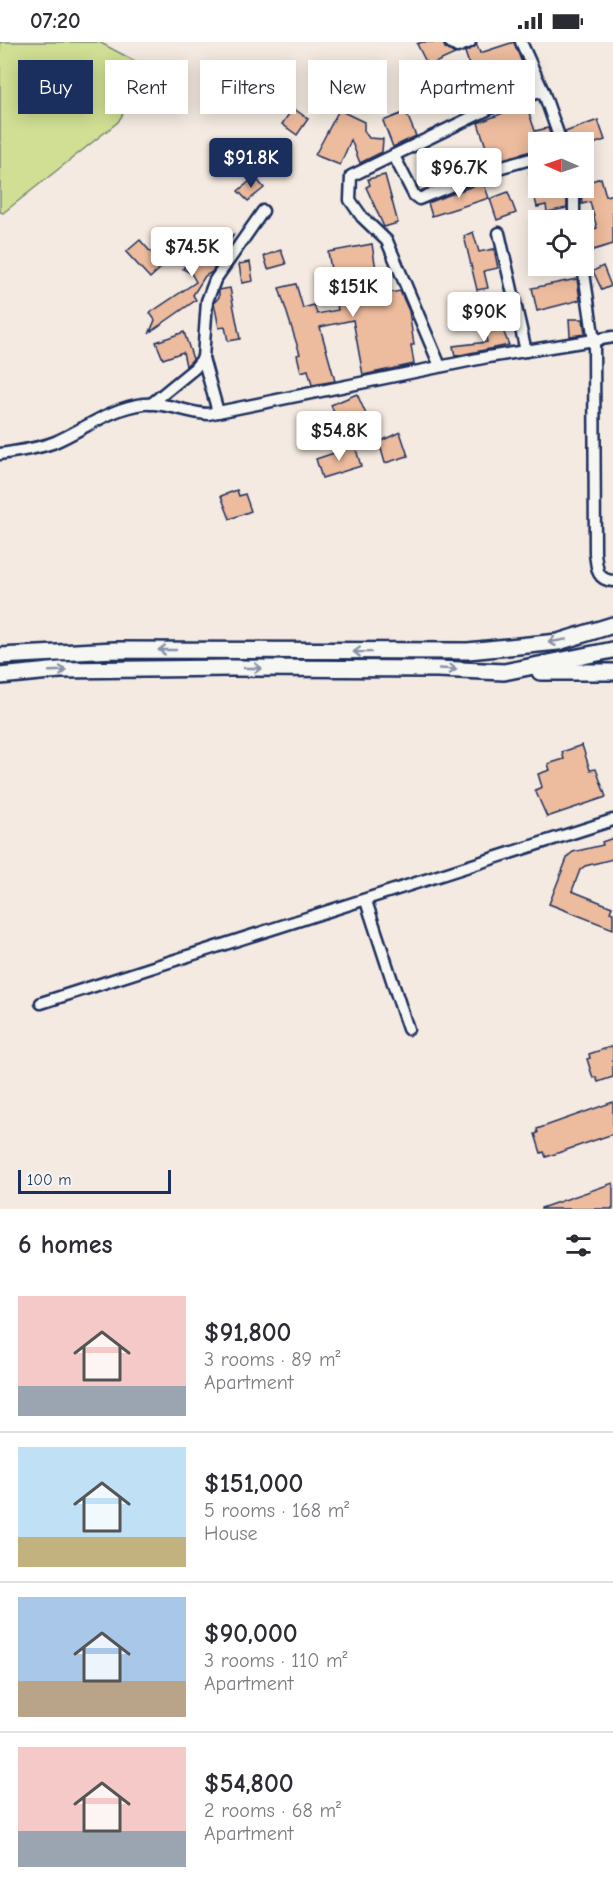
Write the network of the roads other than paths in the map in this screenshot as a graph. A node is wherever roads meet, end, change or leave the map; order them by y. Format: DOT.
graph roads {
  1 [pos="450,42"];
  2 [pos="470,42"];
  3 [pos="521,42"];
  4 [pos="543,91"];
  5 [pos="557,132"];
  6 [pos="394,156"];
  7 [pos="528,160"];
  8 [pos="263,211"];
  9 [pos="499,234"];
  10 [pos="584,276"];
  11 [pos="613,337"];
  12 [pos="594,341"];
  13 [pos="526,351"];
  14 [pos="203,358"];
  15 [pos="440,366"];
  16 [pos="151,404"];
  17 [pos="218,412"];
  18 [pos="0,454"];
  19 [pos="613,581"];
  20 [pos="613,625"];
  21 [pos="581,635"];
  22 [pos="613,642"];
  23 [pos="613,650"];
  24 [pos="0,656"];
  25 [pos="504,672"];
  26 [pos="613,672"];
  27 [pos="0,676"];
  28 [pos="613,820"];
  29 [pos="366,901"];
  30 [pos="41,1003"];
  31 [pos="408,1029"];
  1 -- 2 [label="street"];
  3 -- 4 [label="street"];
  4 -- 5 [label="street"];
  4 -- 6 [label="street"];
  6 -- 7 [label="street"];
  6 -- 15 [label="street"];
  8 -- 14 [label="street"];
  9 -- 13 [label="street"];
  10 -- 12 [label="street"];
  11 -- 12 [label="street"];
  12 -- 13 [label="street"];
  12 -- 19 [label="street"];
  13 -- 15 [label="street"];
  14 -- 16 [label="street"];
  14 -- 17 [label="street"];
  15 -- 17 [label="street"];
  16 -- 17 [label="street"];
  16 -- 18 [label="street"];
  20 -- 21 [label="highway"];
  21 -- 22 [label="highway"];
  21 -- 24 [label="highway, one-way"];
  23 -- 25 [label="highway"];
  25 -- 26 [label="highway"];
  27 -- 25 [label="highway, one-way"];
  28 -- 29 [label="street"];
  29 -- 30 [label="street"];
  29 -- 31 [label="street"];
}
